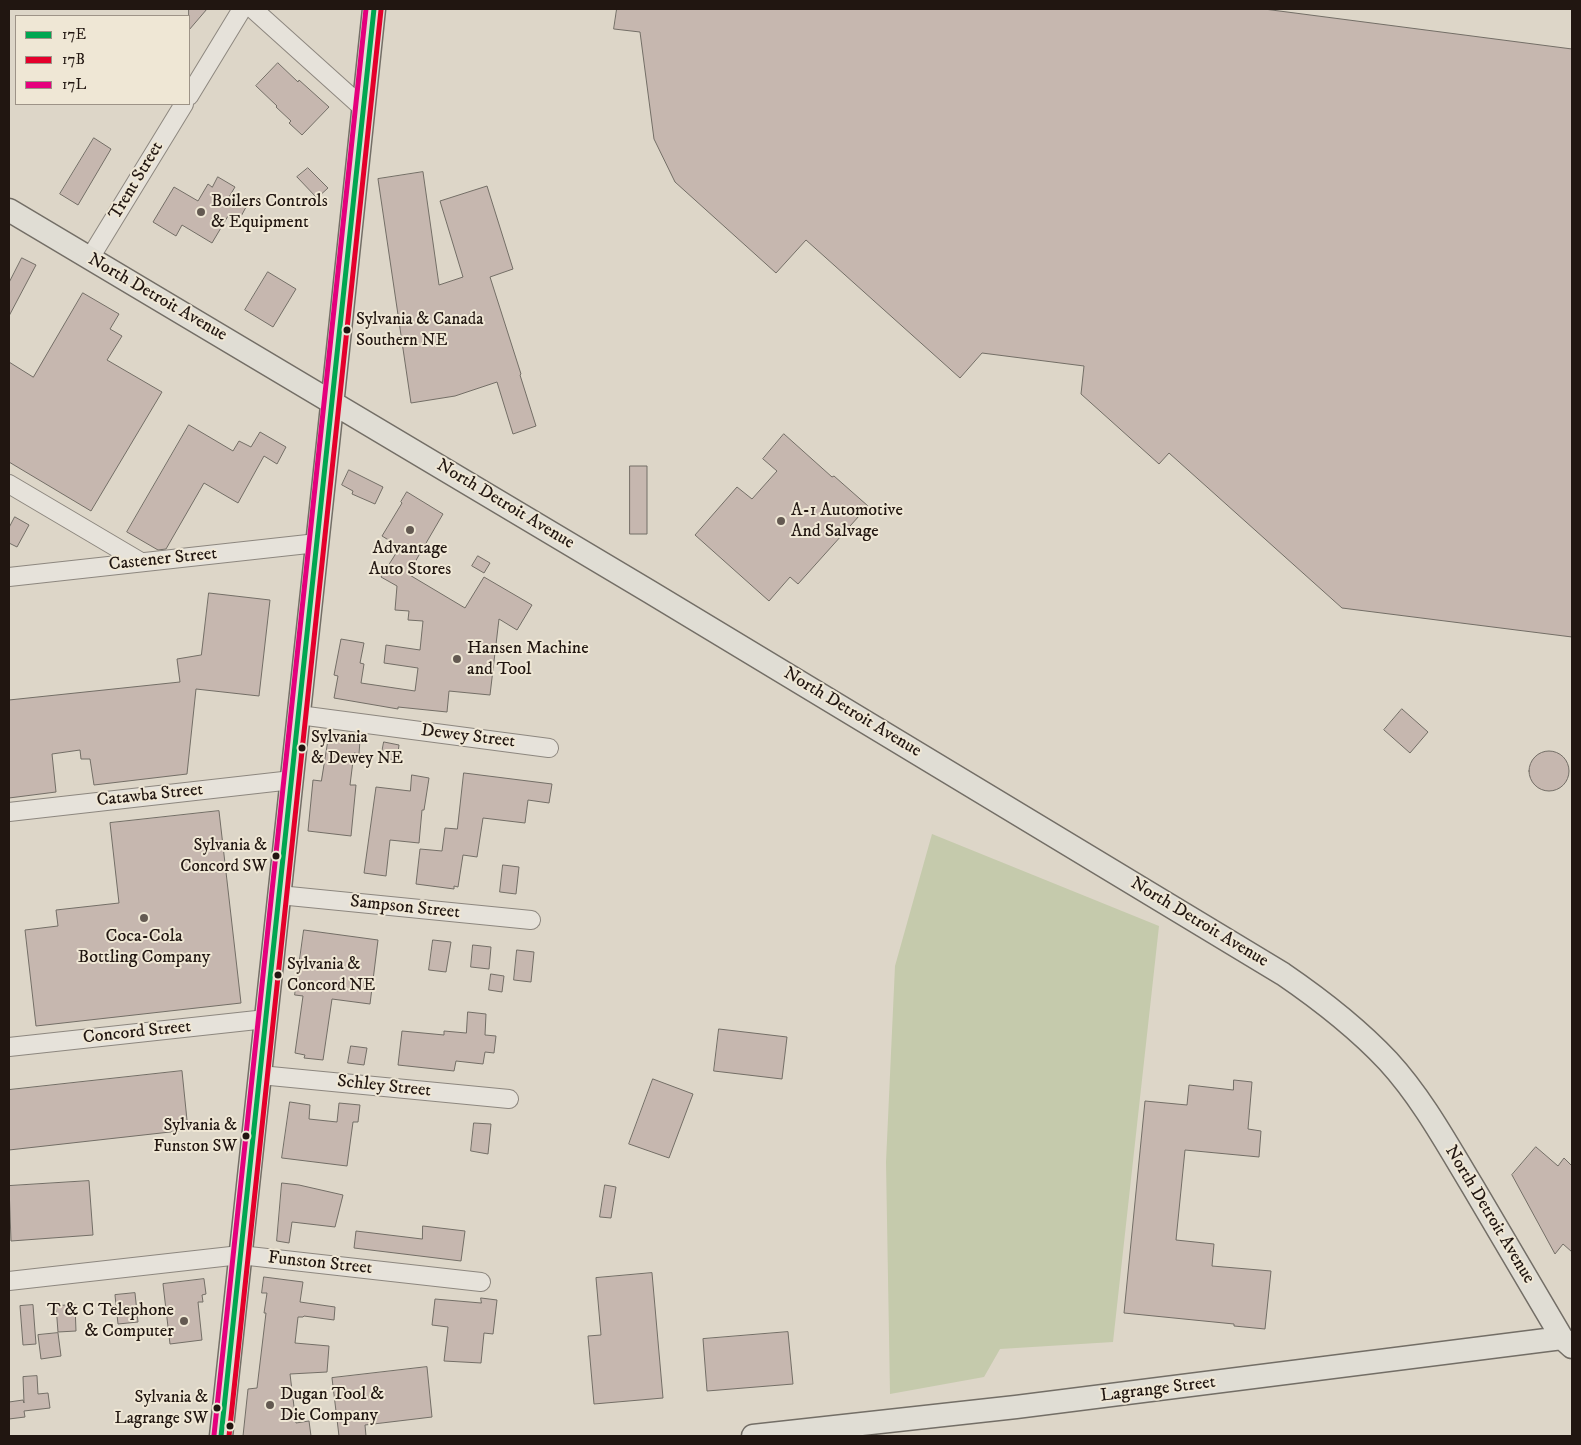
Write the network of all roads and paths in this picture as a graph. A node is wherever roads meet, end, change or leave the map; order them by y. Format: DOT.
graph roads {
  1 [pos="242,9"];
  2 [pos="253,9"];
  3 [pos="374,9"];
  4 [pos="190,94"];
  5 [pos="183,105"];
  6 [pos="364,108"];
  7 [pos="9,210"];
  8 [pos="90,258"];
  9 [pos="333,402"];
  10 [pos="9,484"];
  11 [pos="317,543"];
  12 [pos="141,562"];
  13 [pos="9,577"];
  14 [pos="299,715"];
  15 [pos="549,748"];
  16 [pos="292,780"];
  17 [pos="9,812"];
  18 [pos="279,895"];
  19 [pos="531,920"];
  20 [pos="266,1019"];
  21 [pos="9,1047"];
  22 [pos="260,1075"];
  23 [pos="509,1099"];
  24 [pos="240,1255"];
  25 [pos="9,1282"];
  26 [pos="482,1282"];
  27 [pos="1567,1342"];
  28 [pos="221,1436"];
  29 [pos="753,1436"];
  1 -- 4 [label="street"];
  2 -- 6 [label="street"];
  3 -- 6 [label="main road"];
  5 -- 8 [label="street, Trent Street"];
  6 -- 9 [label="main road"];
  7 -- 8 [label="main road, North Detroit Avenue"];
  8 -- 9 [label="main road, North Detroit Avenue"];
  9 -- 11 [label="main road"];
  9 -- 27 [label="main road, North Detroit Avenue"];
  10 -- 12 [label="street"];
  11 -- 12 [label="street, Castener Street"];
  11 -- 14 [label="main road"];
  12 -- 13 [label="street, Castener Street"];
  14 -- 15 [label="street, Dewey Street"];
  14 -- 16 [label="main road"];
  16 -- 17 [label="street, Catawba Street"];
  16 -- 18 [label="main road"];
  18 -- 19 [label="street, Sampson Street"];
  18 -- 20 [label="main road"];
  20 -- 21 [label="street, Concord Street"];
  20 -- 22 [label="main road"];
  22 -- 23 [label="street, Schley Street"];
  22 -- 24 [label="main road"];
  24 -- 25 [label="street, Funston Street"];
  24 -- 26 [label="street, Funston Street"];
  24 -- 28 [label="main road"];
  27 -- 29 [label="main road, Lagrange Street"];
}
